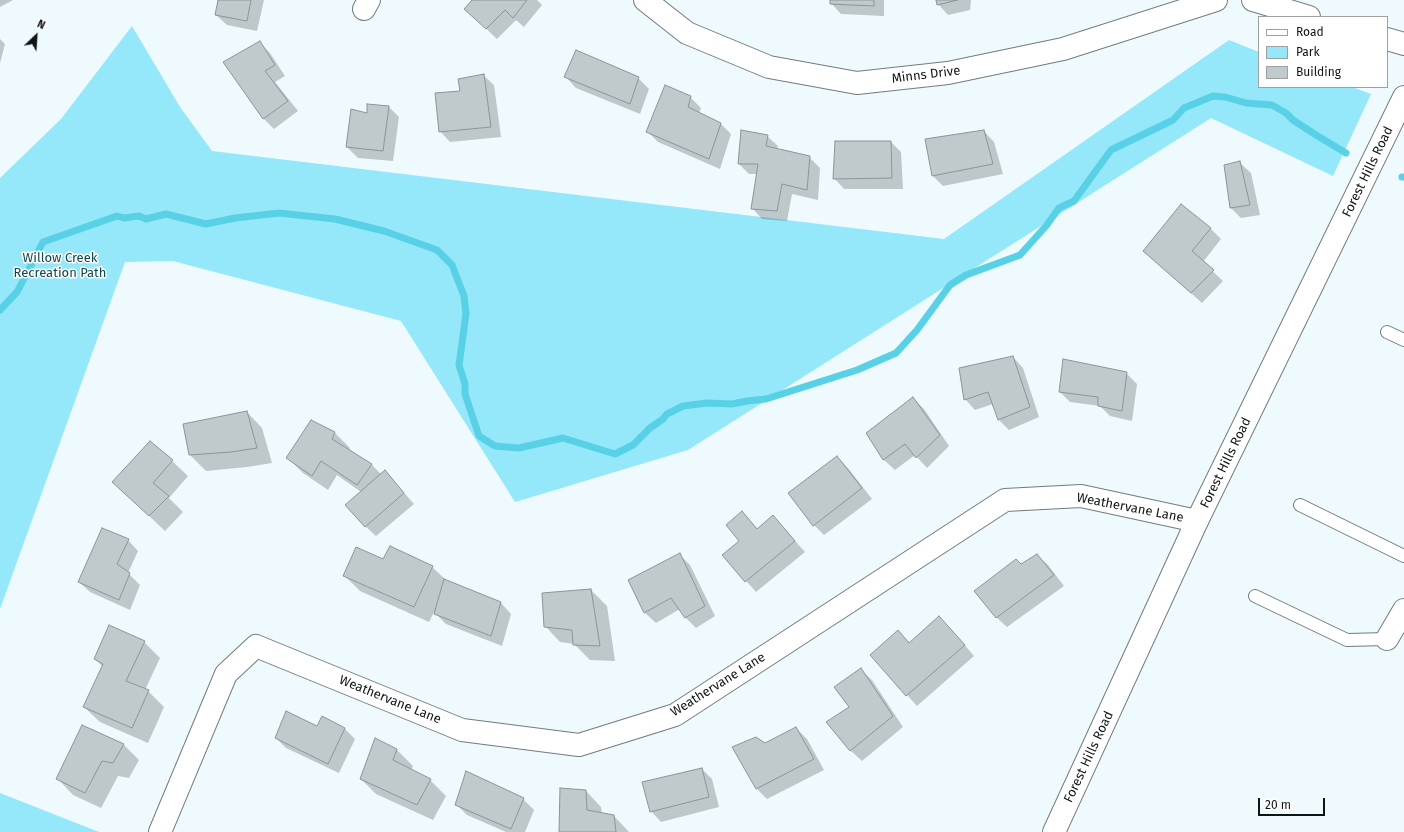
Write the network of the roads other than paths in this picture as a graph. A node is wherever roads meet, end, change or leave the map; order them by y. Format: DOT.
graph roads {
  1 [pos="645,0"];
  2 [pos="1216,0"];
  3 [pos="1253,0"];
  4 [pos="1306,16"];
  5 [pos="1388,39"];
  6 [pos="1404,44"];
  7 [pos="1404,97"];
  8 [pos="1387,332"];
  9 [pos="1404,340"];
  10 [pos="1300,505"];
  11 [pos="1197,521"];
  12 [pos="1404,556"];
  13 [pos="1255,596"];
  14 [pos="1404,610"];
  15 [pos="1387,639"];
  16 [pos="160,832"];
  17 [pos="1054,832"];
  1 -- 2 [label="street, Minns Drive"];
  3 -- 4 [label="street"];
  5 -- 6 [label="street"];
  7 -- 11 [label="street, Forest Hills Road"];
  8 -- 9 [label="lane"];
  10 -- 12 [label="lane"];
  11 -- 16 [label="street, Weathervane Lane"];
  11 -- 17 [label="street, Forest Hills Road"];
  13 -- 15 [label="lane"];
  14 -- 15 [label="street"];
}
